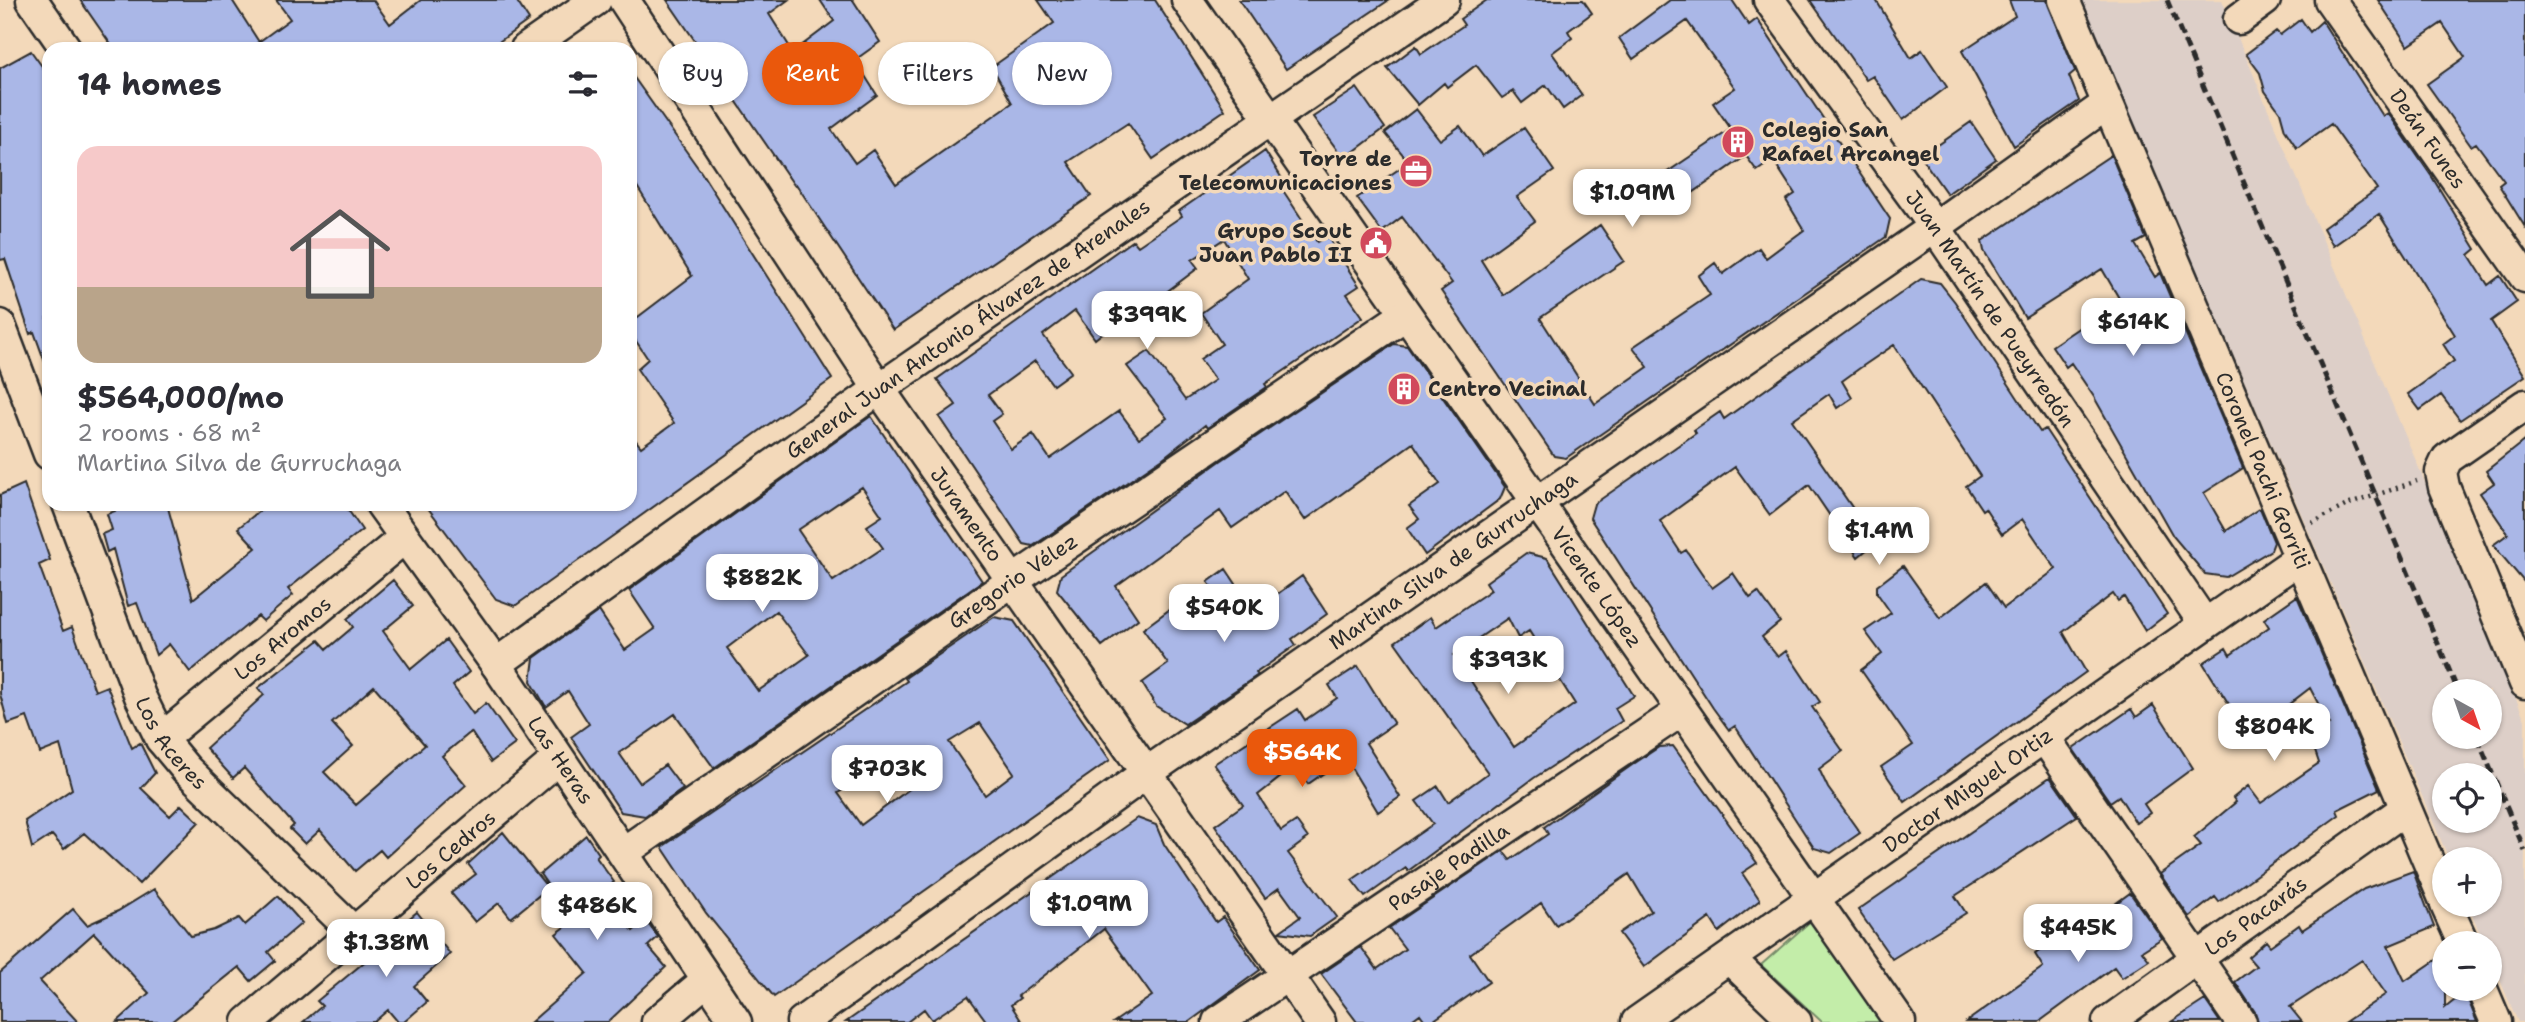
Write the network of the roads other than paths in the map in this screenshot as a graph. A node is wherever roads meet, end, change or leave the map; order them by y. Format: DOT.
graph roads {
  1 [pos="32,0"];
  2 [pos="596,0"];
  3 [pos="624,0"];
  4 [pos="1187,0"];
  5 [pos="1444,0"];
  6 [pos="1769,0"];
  7 [pos="2064,0"];
  8 [pos="2265,0"];
  9 [pos="2330,0"];
  10 [pos="2239,19"];
  11 [pos="61,42"];
  12 [pos="536,42"];
  13 [pos="2107,104"];
  14 [pos="1270,120"];
  15 [pos="1935,227"];
  16 [pos="2525,277"];
  17 [pos="1405,315"];
  18 [pos="0,325"];
  19 [pos="879,389"];
  20 [pos="2525,405"];
  21 [pos="42,436"];
  22 [pos="1536,500"];
  23 [pos="71,511"];
  24 [pos="386,511"];
  25 [pos="404,538"];
  26 [pos="2295,547"];
  27 [pos="1014,580"];
  28 [pos="2204,623"];
  29 [pos="496,664"];
  30 [pos="2525,683"];
  31 [pos="1681,710"];
  32 [pos="2045,737"];
  33 [pos="161,739"];
  34 [pos="558,759"];
  35 [pos="1145,774"];
  36 [pos="2405,809"];
  37 [pos="624,852"];
  38 [pos="2432,872"];
  39 [pos="1814,898"];
  40 [pos="354,932"];
  41 [pos="2197,958"];
  42 [pos="1730,959"];
  43 [pos="1287,974"];
  44 [pos="707,980"];
  45 [pos="2487,1001"];
  46 [pos="248,1022"];
  47 [pos="657,1022"];
  48 [pos="736,1022"];
  49 [pos="802,1022"];
  50 [pos="1218,1022"];
  51 [pos="1320,1022"];
  52 [pos="1637,1022"];
  53 [pos="1796,1022"];
  54 [pos="1900,1022"];
  55 [pos="2108,1022"];
  56 [pos="2241,1022"];
  57 [pos="2496,1022"];
  1 -- 11 [label="street"];
  2 -- 12 [label="street"];
  3 -- 19 [label="street, Juramento"];
  4 -- 14 [label="street, Vicente López"];
  5 -- 14 [label="street, General Juan Antonio Álvarez de Arenales"];
  6 -- 15 [label="street, Juan Martín de Pueyrredón"];
  7 -- 13 [label="street, Coronel Pachi Gorriti"];
  8 -- 10 [label="street"];
  9 -- 16 [label="street, Deán Funes"];
  13 -- 15 [label="street, Martina Silva de Gurruchaga"];
  13 -- 26 [label="street, Coronel Pachi Gorriti"];
  14 -- 17 [label="street, Vicente López"];
  14 -- 19 [label="street, General Juan Antonio Álvarez de Arenales"];
  15 -- 22 [label="street, Martina Silva de Gurruchaga"];
  15 -- 28 [label="street, Juan Martín de Pueyrredón"];
  17 -- 22 [label="street, Vicente López"];
  17 -- 27 [label="street, Gregorio Vélez"];
  18 -- 21 [label="street"];
  19 -- 27 [label="street, Juramento"];
  19 -- 29 [label="street, General Juan Antonio Álvarez de Arenales"];
  20 -- 30 [label="street"];
  22 -- 31 [label="street, Vicente López"];
  22 -- 35 [label="street, Martina Silva de Gurruchaga"];
  23 -- 33 [label="street, Los Aceres"];
  24 -- 25 [label="street, Las Heras"];
  25 -- 29 [label="street, Las Heras"];
  25 -- 33 [label="street, Los Aromos"];
  26 -- 28 [label="street, Doctor Miguel Ortiz"];
  26 -- 36 [label="street, Coronel Pachi Gorriti"];
  27 -- 35 [label="street, Juramento"];
  27 -- 37 [label="street, Gregorio Vélez"];
  28 -- 32 [label="street, Doctor Miguel Ortiz"];
  29 -- 34 [label="street, Las Heras"];
  31 -- 39 [label="street, Vicente López"];
  31 -- 43 [label="street, Pasaje Padilla"];
  32 -- 39 [label="street, Doctor Miguel Ortiz"];
  32 -- 41 [label="street"];
  33 -- 40 [label="street, Los Aceres"];
  34 -- 37 [label="street, Las Heras"];
  34 -- 40 [label="street, Los Cedros"];
  35 -- 43 [label="street, Juramento"];
  35 -- 49 [label="street, Martina Silva de Gurruchaga"];
  36 -- 38 [label="street, Coronel Pachi Gorriti"];
  36 -- 41 [label="street, Los Pacarás"];
  37 -- 44 [label="street, Las Heras"];
  39 -- 42 [label="street, Doctor Miguel Ortiz"];
  39 -- 54 [label="street, Vicente López"];
  40 -- 46 [label="street, Los Cedros"];
  41 -- 55 [label="street, Los Pacarás"];
  41 -- 56 [label="street"];
  42 -- 52 [label="street, Doctor Miguel Ortiz"];
  42 -- 53 [label="street"];
  43 -- 50 [label="street, Pasaje Padilla"];
  43 -- 51 [label="street, Juramento"];
  44 -- 47 [label="street"];
  44 -- 48 [label="street, Las Heras"];
  45 -- 57 [label="street"];
}
